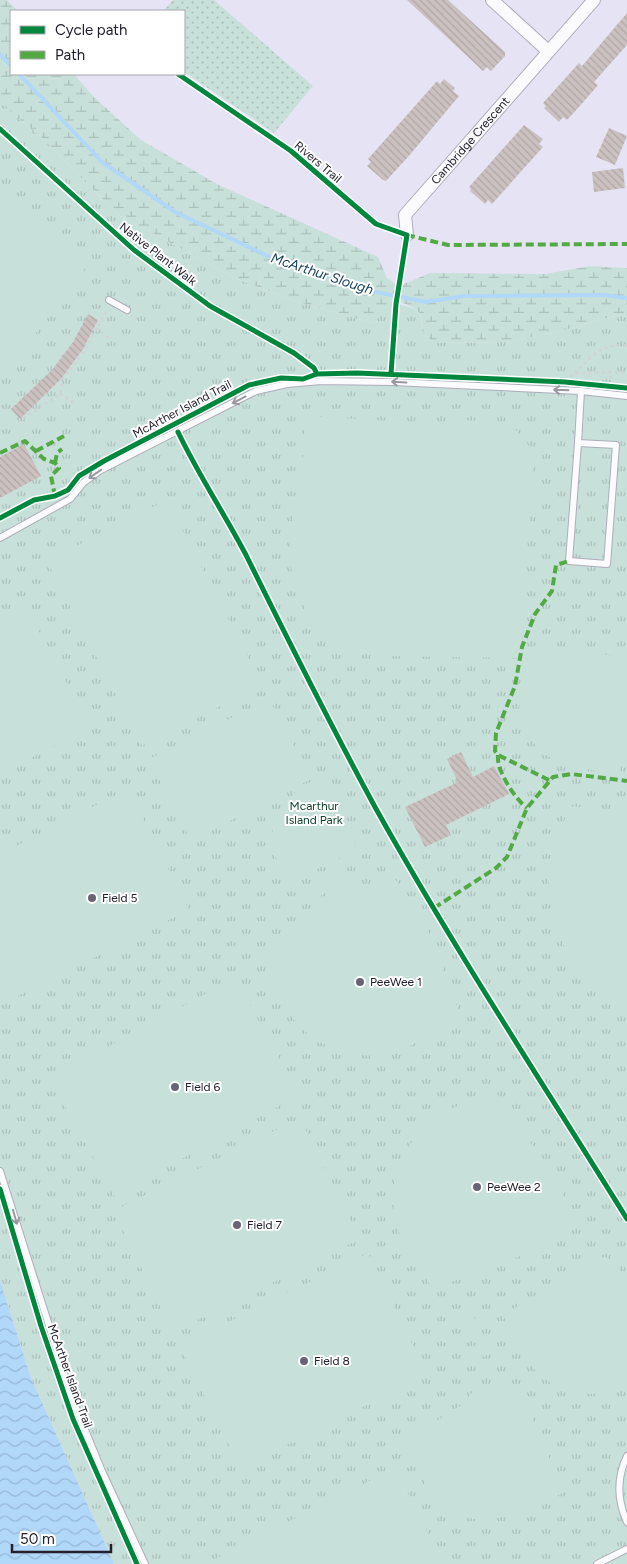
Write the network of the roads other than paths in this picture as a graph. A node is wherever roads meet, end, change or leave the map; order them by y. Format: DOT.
graph roads {
  1 [pos="492,0"];
  2 [pos="594,0"];
  3 [pos="548,51"];
  4 [pos="406,235"];
  5 [pos="111,301"];
  6 [pos="127,310"];
  7 [pos="581,391"];
  8 [pos="627,396"];
  9 [pos="578,443"];
  10 [pos="0,538"];
  11 [pos="0,1171"];
  12 [pos="627,1456"];
  13 [pos="627,1522"];
  14 [pos="627,1549"];
  15 [pos="144,1564"];
  16 [pos="597,1564"];
  1 -- 3 [label="street"];
  2 -- 3 [label="street, Cambridge Crescent"];
  3 -- 4 [label="street, Cambridge Crescent"];
  5 -- 6 [label="lane"];
  7 -- 8 [label="lane"];
  7 -- 9 [label="lane"];
  7 -- 10 [label="lane, one-way"];
  9 -- 9 [label="lane"];
  11 -- 15 [label="lane, one-way"];
  12 -- 13 [label="lane"];
  14 -- 16 [label="lane"];
}
